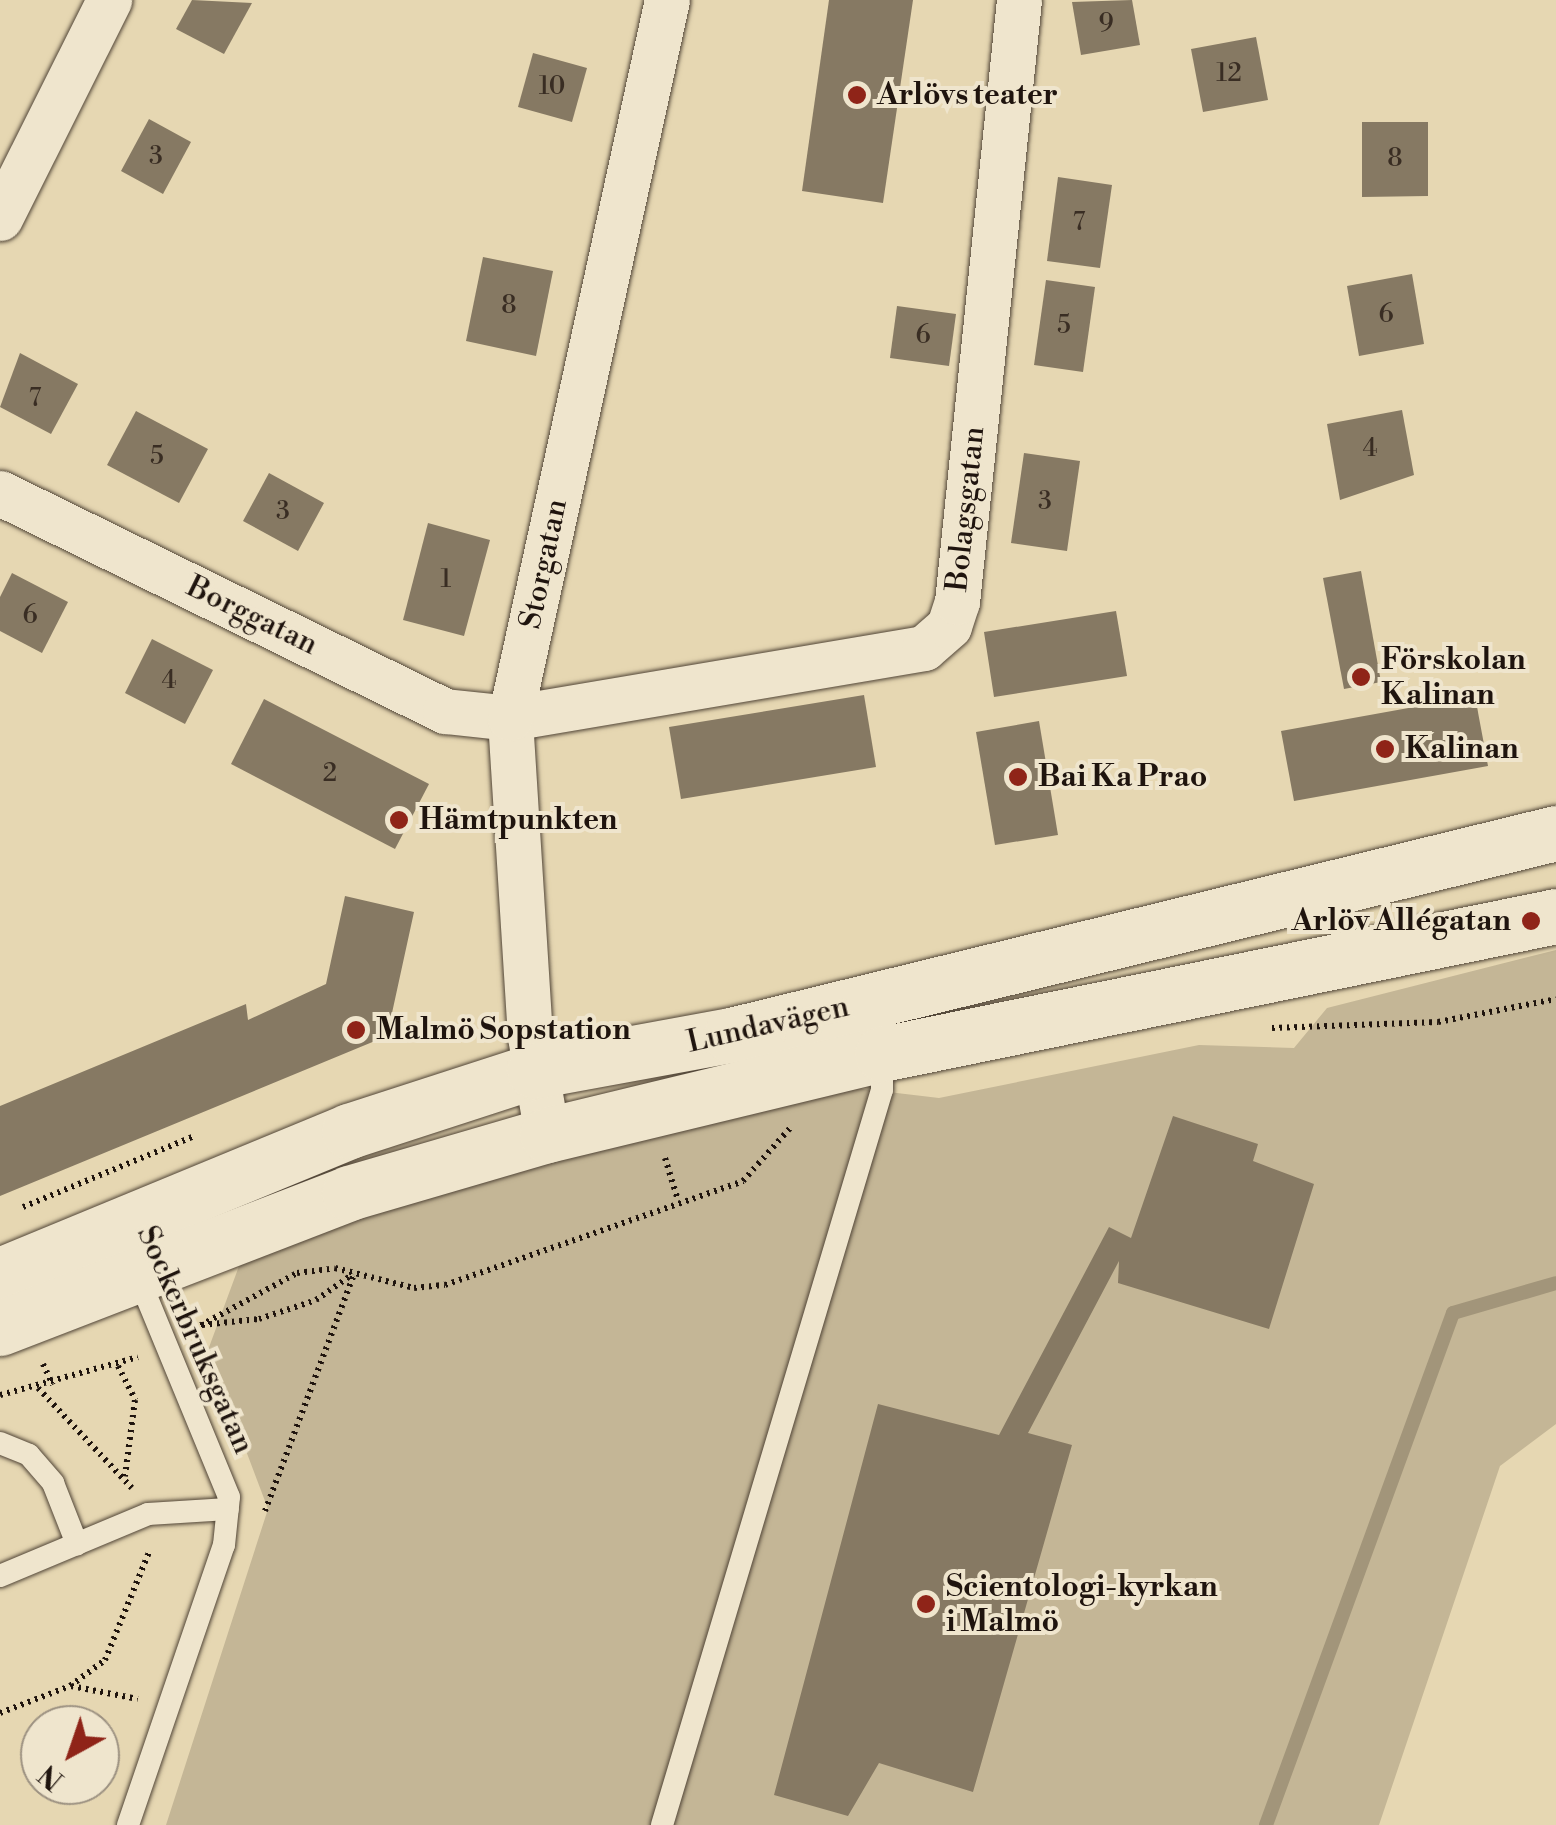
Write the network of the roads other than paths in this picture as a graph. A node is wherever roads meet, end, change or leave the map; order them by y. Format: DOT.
graph roads {
  1 [pos="109,0"];
  2 [pos="667,0"];
  3 [pos="1019,0"];
  4 [pos="0,218"];
  5 [pos="0,493"];
  6 [pos="510,718"];
  7 [pos="1556,833"];
  8 [pos="1556,916"];
  9 [pos="882,1054"];
  10 [pos="534,1071"];
  11 [pos="547,1134"];
  12 [pos="110,1224"];
  13 [pos="0,1274"];
  14 [pos="138,1276"];
  15 [pos="0,1328"];
  16 [pos="0,1443"];
  17 [pos="228,1510"];
  18 [pos="76,1544"];
  19 [pos="0,1576"];
  20 [pos="128,1825"];
  21 [pos="662,1825"];
  1 -- 4 [label="street"];
  2 -- 6 [label="street, Storgatan"];
  3 -- 6 [label="street, Bolagsgatan"];
  5 -- 6 [label="street, Borggatan"];
  6 -- 10 [label="street, Storgatan"];
  7 -- 10 [label="main road, Lundavägen"];
  8 -- 9 [label="main road, Lundavägen"];
  9 -- 11 [label="main road, Lundavägen"];
  9 -- 21 [label="lane"];
  10 -- 11 [label="street, Storgatan"];
  10 -- 12 [label="main road, Lundavägen"];
  11 -- 14 [label="main road, Lundavägen"];
  12 -- 13 [label="main road, Lundavägen"];
  12 -- 14 [label="lane, Sockerbruksgatan"];
  14 -- 15 [label="main road, Lundavägen"];
  14 -- 17 [label="lane, Sockerbruksgatan"];
  16 -- 18 [label="lane"];
  17 -- 18 [label="lane"];
  17 -- 20 [label="lane, Sockerbruksgatan"];
  18 -- 19 [label="lane"];
}
